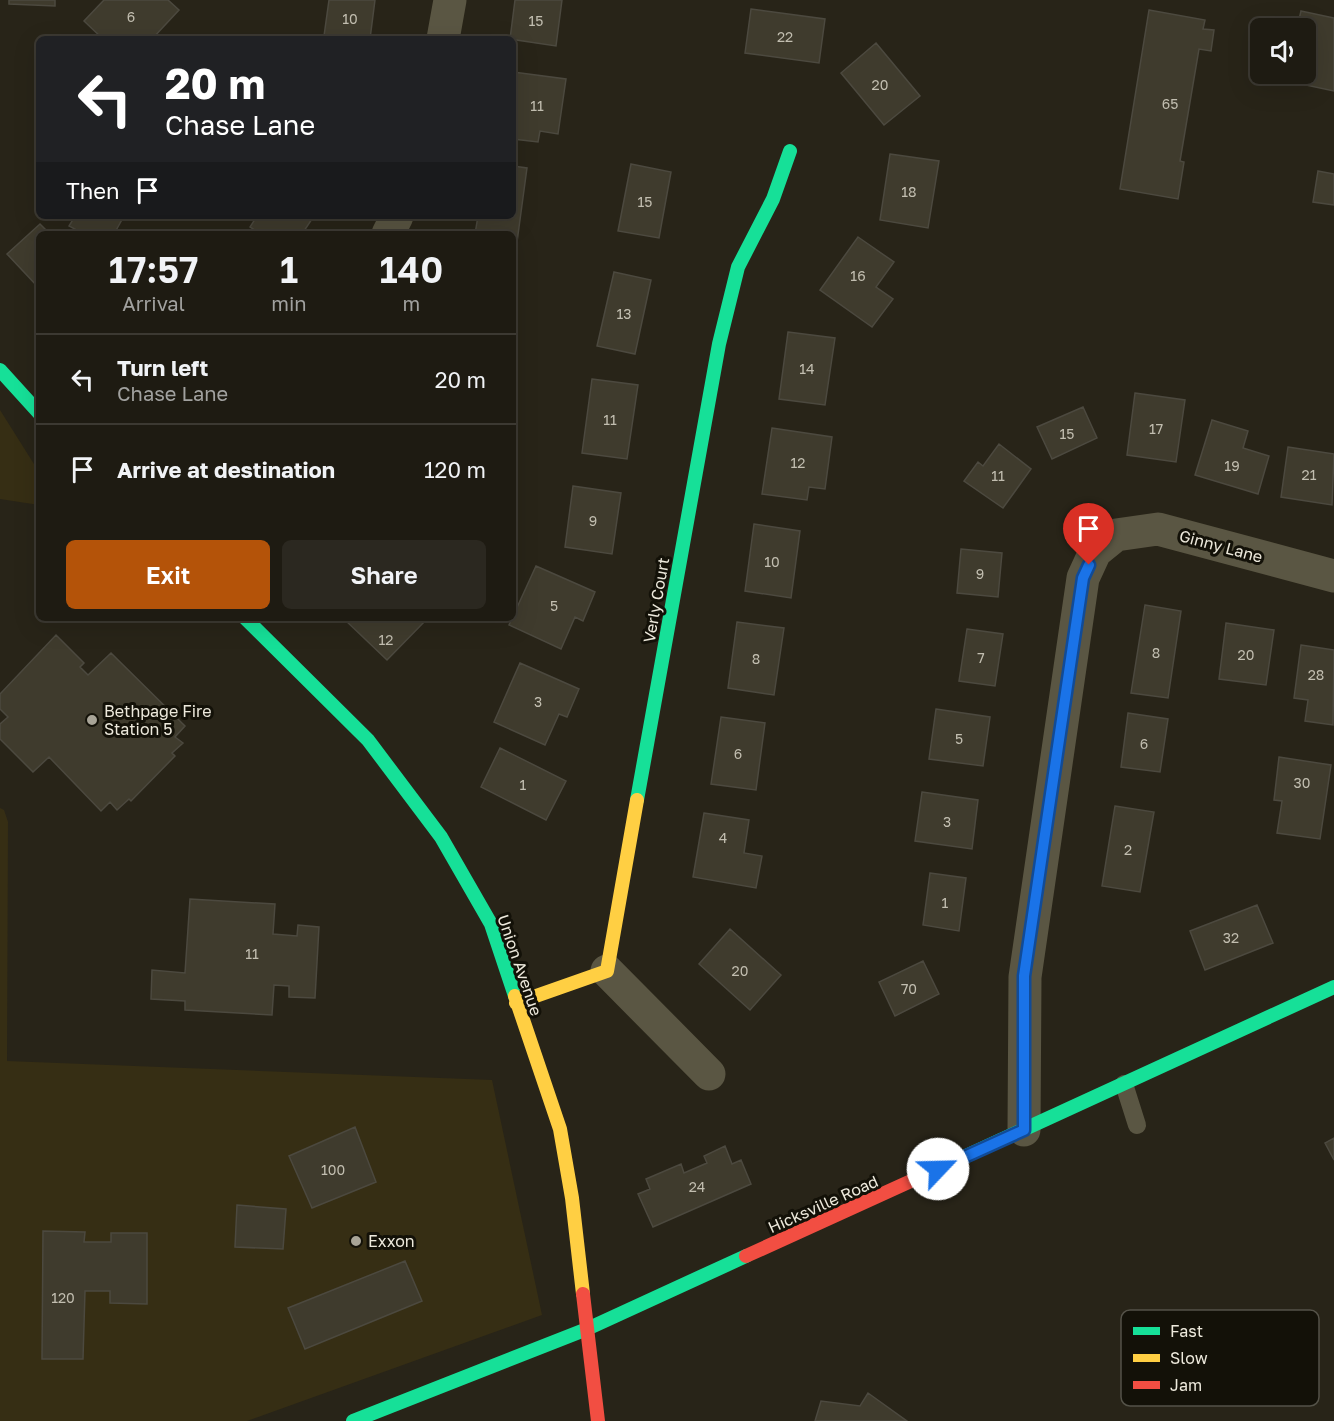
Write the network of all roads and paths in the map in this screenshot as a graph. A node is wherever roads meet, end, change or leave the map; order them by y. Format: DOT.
graph roads {
  1 [pos="450,0"];
  2 [pos="444,36"];
  3 [pos="790,151"];
  4 [pos="0,370"];
  5 [pos="36,410"];
  6 [pos="1334,576"];
  7 [pos="249,621"];
  8 [pos="607,971"];
  9 [pos="1334,987"];
  10 [pos="516,1003"];
  11 [pos="709,1074"];
  12 [pos="1124,1084"];
  13 [pos="1137,1125"];
  14 [pos="1024,1130"];
  15 [pos="587,1329"];
  16 [pos="353,1421"];
  17 [pos="598,1421"];
  1 -- 2 [label="street"];
  3 -- 8 [label="street, Verly Court"];
  4 -- 5 [label="street"];
  6 -- 14 [label="street, Ginny Lane"];
  7 -- 10 [label="street, Union Avenue"];
  8 -- 10 [label="street"];
  8 -- 11 [label="street"];
  9 -- 12 [label="street, Hicksville Road"];
  10 -- 15 [label="street, Union Avenue"];
  12 -- 13 [label="lane"];
  12 -- 14 [label="street, Hicksville Road"];
  14 -- 15 [label="street, Hicksville Road"];
  15 -- 16 [label="street, Hicksville Road"];
  15 -- 17 [label="street, Union Avenue"];
}
